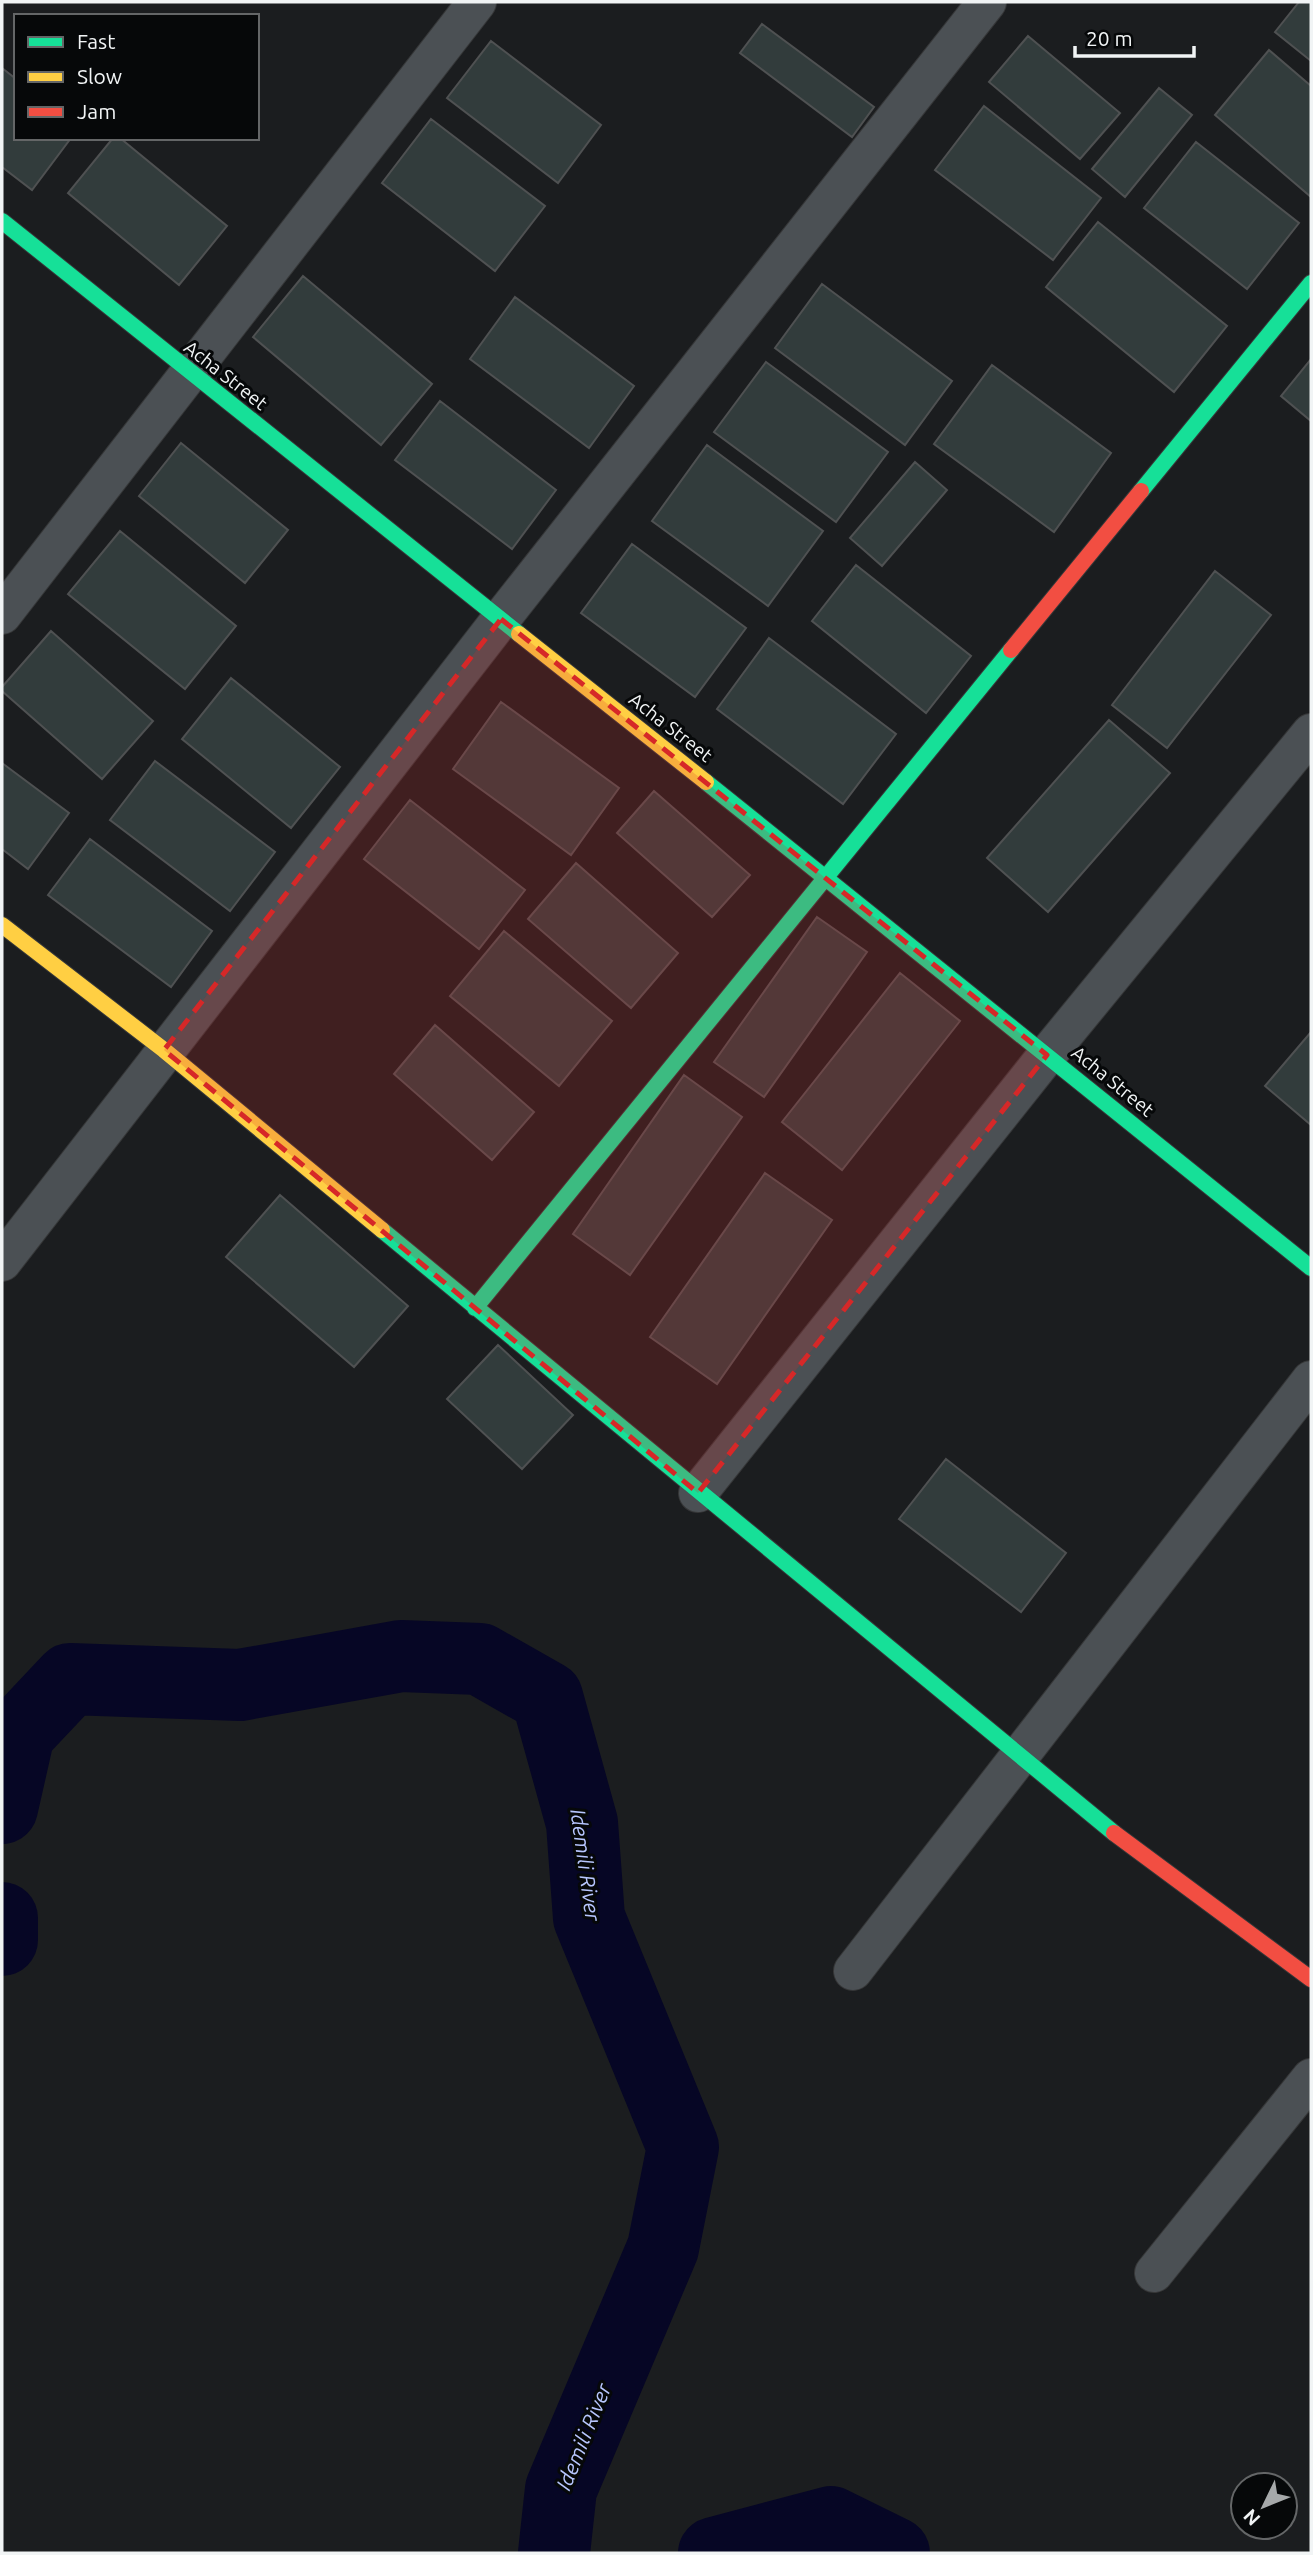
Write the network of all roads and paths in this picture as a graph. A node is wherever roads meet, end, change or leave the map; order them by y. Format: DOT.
graph roads {
  1 [pos="477,2"];
  2 [pos="987,2"];
  3 [pos="2,221"];
  4 [pos="1311,283"];
  5 [pos="190,373"];
  6 [pos="2,615"];
  7 [pos="501,619"];
  8 [pos="1311,733"];
  9 [pos="826,877"];
  10 [pos="2,925"];
  11 [pos="164,1051"];
  12 [pos="1047,1055"];
  13 [pos="2,1262"];
  14 [pos="1311,1268"];
  15 [pos="475,1308"];
  16 [pos="1311,1380"];
  17 [pos="698,1493"];
  18 [pos="1020,1757"];
  19 [pos="853,1971"];
  20 [pos="1311,1979"];
  21 [pos="1311,2078"];
  22 [pos="1154,2273"];
  1 -- 5 [label="street"];
  2 -- 7 [label="street"];
  3 -- 5 [label="street, Acha Street"];
  4 -- 9 [label="street"];
  5 -- 6 [label="street"];
  5 -- 7 [label="street, Acha Street"];
  7 -- 9 [label="street, Acha Street"];
  7 -- 11 [label="street"];
  8 -- 12 [label="street"];
  9 -- 12 [label="street, Acha Street"];
  9 -- 15 [label="street"];
  10 -- 11 [label="street"];
  11 -- 13 [label="street"];
  11 -- 15 [label="street"];
  12 -- 14 [label="street, Acha Street"];
  12 -- 17 [label="street"];
  15 -- 17 [label="street"];
  16 -- 18 [label="street"];
  17 -- 18 [label="street"];
  18 -- 19 [label="street"];
  18 -- 20 [label="street"];
  21 -- 22 [label="street"];
}
